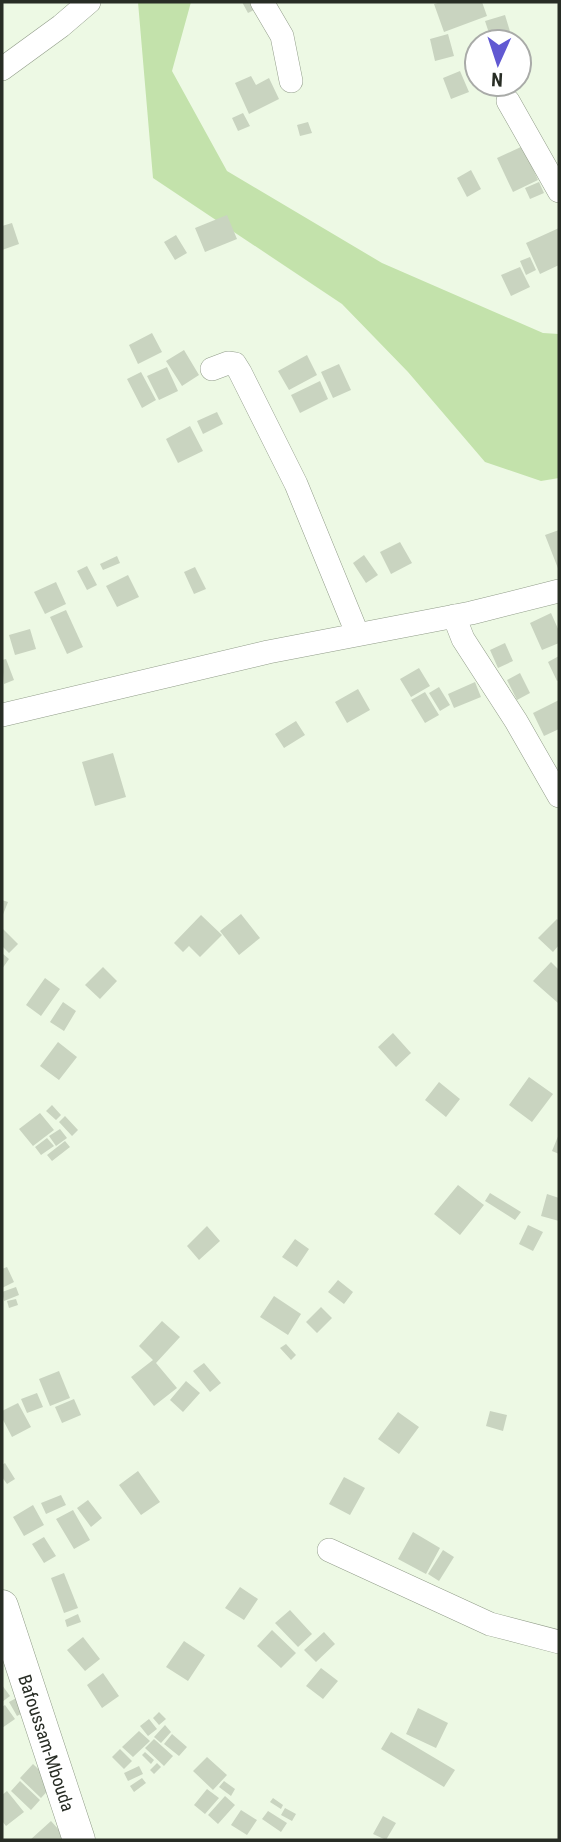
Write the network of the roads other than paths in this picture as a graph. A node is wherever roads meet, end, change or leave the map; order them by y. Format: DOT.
graph roads {
  1 [pos="89,2"];
  2 [pos="262,2"];
  3 [pos="2,69"];
  4 [pos="291,81"];
  5 [pos="508,101"];
  6 [pos="559,191"];
  7 [pos="212,369"];
  8 [pos="559,591"];
  9 [pos="454,616"];
  10 [pos="357,633"];
  11 [pos="2,715"];
  12 [pos="559,796"];
  13 [pos="329,1550"];
  14 [pos="2,1606"];
  15 [pos="2,1632"];
  16 [pos="559,1642"];
  17 [pos="20,1664"];
  18 [pos="79,1840"];
  1 -- 3 [label="street"];
  2 -- 4 [label="street"];
  5 -- 6 [label="street"];
  7 -- 10 [label="street"];
  8 -- 9 [label="street"];
  9 -- 10 [label="street"];
  9 -- 12 [label="street"];
  10 -- 11 [label="street"];
  13 -- 16 [label="street"];
  14 -- 17 [label="highway, Bafoussam-Mbouda"];
  15 -- 17 [label="street"];
  17 -- 18 [label="highway, Bafoussam-Mbouda"];
}
